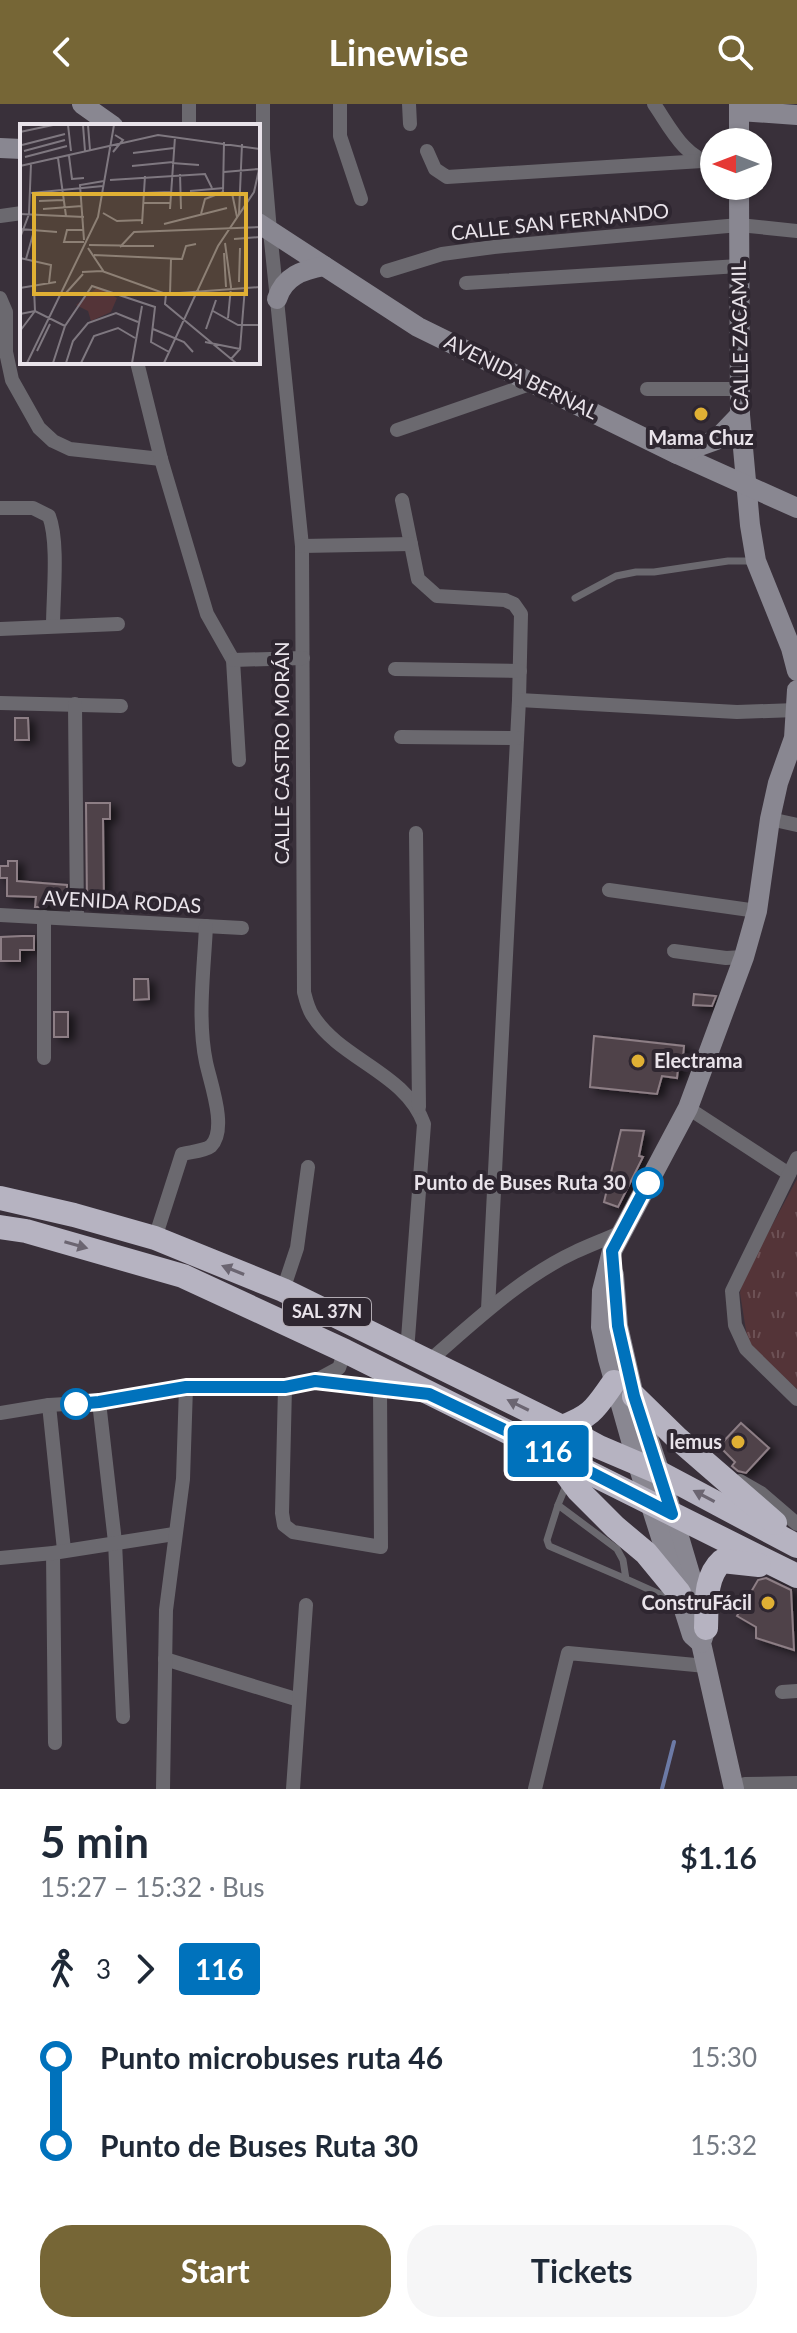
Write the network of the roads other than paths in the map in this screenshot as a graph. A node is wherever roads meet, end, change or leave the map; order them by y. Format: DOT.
graph roads {
  1 [pos="263,104"];
  2 [pos="340,104"];
  3 [pos="409,104"];
  4 [pos="654,104"];
  5 [pos="739,108"];
  6 [pos="91,115"];
  7 [pos="797,115"];
  8 [pos="109,124"];
  9 [pos="410,124"];
  10 [pos="0,148"];
  11 [pos="20,149"];
  12 [pos="427,151"];
  13 [pos="700,157"];
  14 [pos="700,162"];
  15 [pos="361,199"];
  16 [pos="739,200"];
  17 [pos="20,213"];
  18 [pos="0,216"];
  19 [pos="739,225"];
  20 [pos="264,227"];
  21 [pos="797,231"];
  22 [pos="324,266"];
  23 [pos="739,266"];
  24 [pos="387,271"];
  25 [pos="466,283"];
  26 [pos="0,298"];
  27 [pos="277,299"];
  28 [pos="137,364"];
  29 [pos="533,383"];
  30 [pos="647,389"];
  31 [pos="740,389"];
  32 [pos="740,415"];
  33 [pos="397,430"];
  34 [pos="677,454"];
  35 [pos="161,459"];
  36 [pos="747,486"];
  37 [pos="402,500"];
  38 [pos="0,508"];
  39 [pos="797,508"];
  40 [pos="411,544"];
  41 [pos="302,546"];
  42 [pos="756,561"];
  43 [pos="575,598"];
  44 [pos="118,624"];
  45 [pos="53,626"];
  46 [pos="0,629"];
  47 [pos="303,658"];
  48 [pos="233,660"];
  49 [pos="395,669"];
  50 [pos="520,671"];
  51 [pos="797,671"];
  52 [pos="519,700"];
  53 [pos="796,700"];
  54 [pos="0,703"];
  55 [pos="75,704"];
  56 [pos="121,706"];
  57 [pos="401,737"];
  58 [pos="517,738"];
  59 [pos="795,738"];
  60 [pos="239,760"];
  61 [pos="770,819"];
  62 [pos="797,825"];
  63 [pos="416,833"];
  64 [pos="609,890"];
  65 [pos="757,911"];
  66 [pos="0,915"];
  67 [pos="44,917"];
  68 [pos="77,919"];
  69 [pos="206,926"];
  70 [pos="242,928"];
  71 [pos="674,951"];
  72 [pos="744,957"];
  73 [pos="44,1058"];
  74 [pos="419,1107"];
  75 [pos="688,1108"];
  76 [pos="797,1158"];
  77 [pos="308,1167"];
  78 [pos="789,1174"];
  79 [pos="0,1198"];
  80 [pos="0,1227"];
  81 [pos="621,1232"];
  82 [pos="155,1238"];
  83 [pos="612,1251"];
  84 [pos="283,1290"];
  85 [pos="488,1309"];
  86 [pos="345,1351"];
  87 [pos="418,1356"];
  88 [pos="315,1381"];
  89 [pos="614,1382"];
  90 [pos="186,1387"];
  91 [pos="285,1387"];
  92 [pos="380,1388"];
  93 [pos="429,1394"];
  94 [pos="634,1396"];
  95 [pos="797,1399"];
  96 [pos="99,1402"];
  97 [pos="49,1405"];
  98 [pos="0,1413"];
  99 [pos="562,1427"];
  100 [pos="549,1451"];
  101 [pos="711,1468"];
  102 [pos="649,1469"];
  103 [pos="569,1477"];
  104 [pos="650,1504"];
  105 [pos="558,1505"];
  106 [pos="672,1514"];
  107 [pos="797,1524"];
  108 [pos="174,1534"];
  109 [pos="115,1542"];
  110 [pos="797,1545"];
  111 [pos="58,1551"];
  112 [pos="0,1558"];
  113 [pos="790,1573"];
  114 [pos="626,1579"];
  115 [pos="681,1599"];
  116 [pos="306,1605"];
  117 [pos="703,1636"];
  118 [pos="165,1659"];
  119 [pos="706,1666"];
  120 [pos="299,1700"];
  121 [pos="123,1717"];
  122 [pos="55,1743"];
  123 [pos="797,1783"];
  124 [pos="740,1787"];
  125 [pos="298,1788"];
  126 [pos="163,1789"];
  127 [pos="535,1789"];
  1 -- 20 [label="street, CALLE CASTRO MORÁN"];
  2 -- 15 [label="street"];
  3 -- 9 [label="street"];
  4 -- 13 [label="street"];
  5 -- 7 [label="street"];
  6 -- 8 [label="street"];
  10 -- 11 [label="street"];
  12 -- 14 [label="street"];
  16 -- 19 [label="street, CALLE ZACAMIL"];
  17 -- 18 [label="street"];
  19 -- 21 [label="street, CALLE SAN FERNANDO"];
  19 -- 23 [label="street, CALLE ZACAMIL"];
  19 -- 24 [label="street, CALLE SAN FERNANDO"];
  20 -- 22 [label="street, AVENIDA BERNAL"];
  20 -- 27 [label="street, CALLE CASTRO MORÁN"];
  22 -- 27 [label="street"];
  22 -- 29 [label="street, AVENIDA BERNAL"];
  23 -- 25 [label="street"];
  23 -- 31 [label="street, CALLE ZACAMIL"];
  26 -- 35 [label="street"];
  27 -- 41 [label="street, CALLE CASTRO MORÁN"];
  28 -- 35 [label="street"];
  29 -- 33 [label="street"];
  29 -- 34 [label="street, AVENIDA BERNAL"];
  30 -- 31 [label="street"];
  31 -- 32 [label="street, CALLE ZACAMIL"];
  32 -- 34 [label="street"];
  32 -- 36 [label="street, CALLE ZACAMIL"];
  34 -- 36 [label="street, AVENIDA BERNAL"];
  35 -- 48 [label="street"];
  36 -- 39 [label="street, AVENIDA BERNAL"];
  36 -- 42 [label="street, CALLE ZACAMIL"];
  37 -- 40 [label="street"];
  38 -- 45 [label="street"];
  40 -- 41 [label="street"];
  40 -- 50 [label="street"];
  41 -- 47 [label="street, CALLE CASTRO MORÁN"];
  42 -- 43 [label="lane"];
  42 -- 51 [label="street, CALLE ZACAMIL"];
  44 -- 45 [label="street"];
  45 -- 46 [label="street"];
  47 -- 48 [label="street"];
  47 -- 74 [label="street, CALLE CASTRO MORÁN"];
  48 -- 60 [label="street"];
  49 -- 50 [label="street"];
  50 -- 52 [label="street"];
  52 -- 53 [label="street"];
  52 -- 58 [label="street"];
  53 -- 59 [label="street"];
  54 -- 55 [label="street"];
  55 -- 56 [label="street"];
  55 -- 68 [label="street"];
  57 -- 58 [label="street"];
  58 -- 85 [label="street"];
  59 -- 61 [label="street"];
  61 -- 62 [label="street"];
  61 -- 65 [label="street"];
  63 -- 74 [label="street"];
  64 -- 65 [label="street"];
  65 -- 72 [label="street"];
  66 -- 67 [label="street, AVENIDA RODAS"];
  67 -- 68 [label="street, AVENIDA RODAS"];
  67 -- 73 [label="street"];
  68 -- 69 [label="street, AVENIDA RODAS"];
  69 -- 70 [label="street, AVENIDA RODAS"];
  69 -- 82 [label="street"];
  71 -- 72 [label="street"];
  72 -- 75 [label="street"];
  74 -- 87 [label="street"];
  75 -- 78 [label="street"];
  75 -- 81 [label="street"];
  76 -- 78 [label="street"];
  77 -- 84 [label="street"];
  78 -- 95 [label="street"];
  79 -- 82 [label="highway, SAL 37N"];
  80 -- 86 [label="highway, SAL 37N, one-way"];
  81 -- 83 [label="street"];
  81 -- 85 [label="street"];
  84 -- 82 [label="highway, SAL 37N, one-way"];
  83 -- 89 [label="street"];
  83 -- 94 [label="street"];
  84 -- 87 [label="highway, SAL 37N"];
  85 -- 87 [label="street"];
  86 -- 88 [label="street"];
  86 -- 93 [label="highway, SAL 37N"];
  99 -- 87 [label="highway, SAL 37N, one-way"];
  88 -- 91 [label="street"];
  88 -- 92 [label="street"];
  89 -- 99 [label="highway"];
  89 -- 102 [label="street"];
  90 -- 91 [label="street"];
  90 -- 96 [label="street"];
  90 -- 108 [label="street"];
  91 -- 92 [label="street"];
  92 -- 93 [label="street"];
  93 -- 100 [label="highway, SAL 37N"];
  94 -- 101 [label="highway"];
  94 -- 102 [label="street"];
  96 -- 97 [label="street"];
  96 -- 109 [label="street"];
  97 -- 98 [label="street"];
  97 -- 111 [label="street"];
  99 -- 102 [label="highway, SAL 37N"];
  100 -- 103 [label="highway"];
  100 -- 104 [label="highway, SAL 37N"];
  101 -- 107 [label="street"];
  101 -- 110 [label="highway"];
  102 -- 104 [label="street"];
  102 -- 106 [label="street"];
  110 -- 102 [label="highway, SAL 37N, one-way"];
  103 -- 105 [label="lane"];
  103 -- 115 [label="highway"];
  104 -- 106 [label="highway, SAL 37N"];
  104 -- 115 [label="street"];
  105 -- 114 [label="lane"];
  105 -- 114 [label="lane"];
  106 -- 113 [label="highway, SAL 37N"];
  106 -- 117 [label="street"];
  108 -- 109 [label="street"];
  108 -- 118 [label="street"];
  109 -- 111 [label="street"];
  109 -- 121 [label="street"];
  111 -- 112 [label="street"];
  111 -- 122 [label="street"];
  113 -- 117 [label="highway"];
  114 -- 115 [label="lane"];
  115 -- 117 [label="street"];
  116 -- 120 [label="street"];
  117 -- 119 [label="street"];
  118 -- 120 [label="street"];
  118 -- 126 [label="street"];
  119 -- 124 [label="street"];
  119 -- 127 [label="street"];
  120 -- 125 [label="street"];
  123 -- 124 [label="street"];
}
